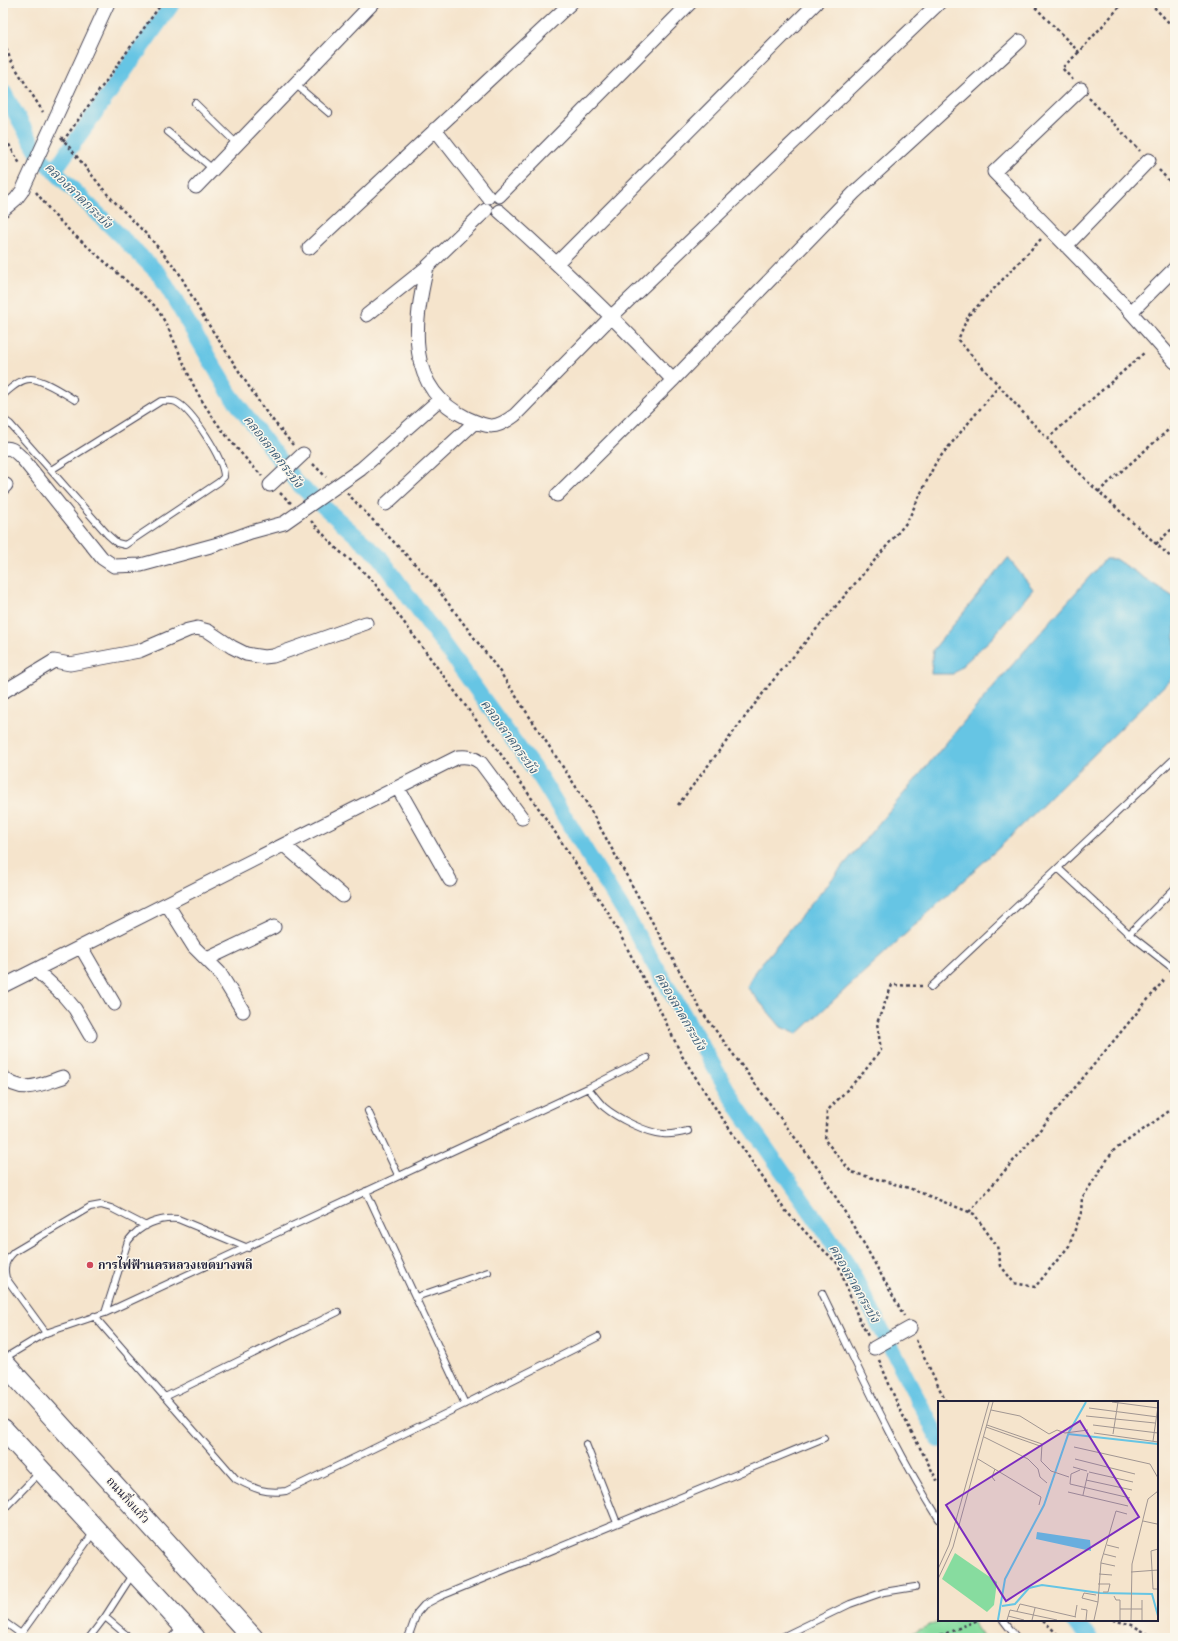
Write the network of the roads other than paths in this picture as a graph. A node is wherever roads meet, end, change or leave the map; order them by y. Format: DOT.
graph roads {
  1 [pos="108,3"];
  2 [pos="373,3"];
  3 [pos="570,3"];
  4 [pos="690,3"];
  5 [pos="816,3"];
  6 [pos="939,3"];
  7 [pos="1020,41"];
  8 [pos="295,84"];
  9 [pos="1081,89"];
  10 [pos="195,103"];
  11 [pos="330,113"];
  12 [pos="435,129"];
  13 [pos="168,132"];
  14 [pos="237,144"];
  15 [pos="1149,160"];
  16 [pos="213,169"];
  17 [pos="196,187"];
  18 [pos="493,203"];
  19 [pos="3,210"];
  20 [pos="1066,246"];
  21 [pos="309,248"];
  22 [pos="557,263"];
  23 [pos="427,267"];
  24 [pos="1175,268"];
  25 [pos="1131,312"];
  26 [pos="367,315"];
  27 [pos="612,316"];
  28 [pos="1175,362"];
  29 [pos="673,380"];
  30 [pos="3,395"];
  31 [pos="440,399"];
  32 [pos="75,400"];
  33 [pos="3,419"];
  34 [pos="475,422"];
  35 [pos="3,449"];
  36 [pos="301,455"];
  37 [pos="51,470"];
  38 [pos="272,483"];
  39 [pos="557,495"];
  40 [pos="386,504"];
  41 [pos="366,623"];
  42 [pos="3,692"];
  43 [pos="1175,758"];
  44 [pos="398,788"];
  45 [pos="522,818"];
  46 [pos="284,845"];
  47 [pos="1058,868"];
  48 [pos="450,880"];
  49 [pos="1175,888"];
  50 [pos="343,896"];
  51 [pos="167,904"];
  52 [pos="274,927"];
  53 [pos="1129,934"];
  54 [pos="81,947"];
  55 [pos="207,959"];
  56 [pos="36,970"];
  57 [pos="1175,970"];
  58 [pos="3,986"];
  59 [pos="931,987"];
  60 [pos="114,1004"];
  61 [pos="242,1011"];
  62 [pos="90,1035"];
  63 [pos="647,1058"];
  64 [pos="3,1077"];
  65 [pos="63,1077"];
  66 [pos="588,1088"];
  67 [pos="368,1111"];
  68 [pos="688,1131"];
  69 [pos="398,1175"];
  70 [pos="366,1191"];
  71 [pos="146,1226"];
  72 [pos="248,1248"];
  73 [pos="488,1272"];
  74 [pos="822,1293"];
  75 [pos="416,1297"];
  76 [pos="338,1312"];
  77 [pos="105,1313"];
  78 [pos="94,1316"];
  79 [pos="910,1328"];
  80 [pos="46,1333"];
  81 [pos="598,1337"];
  82 [pos="874,1348"];
  83 [pos="3,1359"];
  84 [pos="3,1362"];
  85 [pos="166,1397"];
  86 [pos="465,1404"];
  87 [pos="4,1433"];
  88 [pos="824,1438"];
  89 [pos="586,1444"];
  90 [pos="41,1470"];
  91 [pos="3,1510"];
  92 [pos="938,1517"];
  93 [pos="617,1523"];
  94 [pos="96,1530"];
  95 [pos="134,1572"];
  96 [pos="915,1587"];
  97 [pos="105,1617"];
  98 [pos="3,1621"];
  99 [pos="1004,1621"];
  100 [pos="183,1634"];
  101 [pos="20,1636"];
  102 [pos="89,1638"];
  103 [pos="130,1638"];
  104 [pos="253,1638"];
  105 [pos="408,1638"];
  106 [pos="780,1638"];
  107 [pos="1017,1638"];
  1 -- 19 [label="street"];
  2 -- 8 [label="street"];
  3 -- 12 [label="street"];
  4 -- 18 [label="street"];
  5 -- 22 [label="street"];
  6 -- 27 [label="street"];
  7 -- 29 [label="street"];
  8 -- 11 [label="lane"];
  8 -- 14 [label="street"];
  9 -- 20 [label="street"];
  10 -- 14 [label="lane"];
  12 -- 18 [label="street"];
  12 -- 21 [label="street"];
  13 -- 16 [label="lane"];
  14 -- 16 [label="street"];
  15 -- 20 [label="street"];
  16 -- 17 [label="street"];
  18 -- 22 [label="street"];
  18 -- 23 [label="street"];
  20 -- 25 [label="street"];
  22 -- 27 [label="street"];
  23 -- 26 [label="street"];
  23 -- 31 [label="street"];
  24 -- 25 [label="street"];
  25 -- 28 [label="street"];
  27 -- 29 [label="street"];
  27 -- 34 [label="street"];
  29 -- 39 [label="street"];
  30 -- 32 [label="lane"];
  31 -- 34 [label="street"];
  31 -- 35 [label="street"];
  33 -- 37 [label="lane"];
  34 -- 40 [label="street"];
  36 -- 38 [label="street"];
  37 -- 37 [label="lane"];
  41 -- 42 [label="street"];
  43 -- 47 [label="lane"];
  44 -- 45 [label="street"];
  44 -- 46 [label="street"];
  44 -- 48 [label="street"];
  46 -- 50 [label="street"];
  46 -- 51 [label="street"];
  47 -- 53 [label="lane"];
  47 -- 59 [label="lane"];
  49 -- 53 [label="lane"];
  51 -- 54 [label="street"];
  51 -- 55 [label="street"];
  52 -- 55 [label="street"];
  53 -- 57 [label="lane"];
  54 -- 56 [label="street"];
  54 -- 60 [label="street"];
  55 -- 61 [label="street"];
  56 -- 58 [label="street"];
  56 -- 62 [label="street"];
  63 -- 66 [label="lane"];
  64 -- 65 [label="street"];
  66 -- 68 [label="lane"];
  66 -- 69 [label="lane"];
  67 -- 69 [label="lane"];
  69 -- 70 [label="lane"];
  70 -- 72 [label="lane"];
  70 -- 75 [label="lane"];
  71 -- 72 [label="lane"];
  71 -- 77 [label="lane"];
  71 -- 80 [label="lane"];
  72 -- 77 [label="lane"];
  73 -- 75 [label="lane"];
  74 -- 92 [label="lane"];
  75 -- 86 [label="lane"];
  76 -- 85 [label="lane"];
  77 -- 78 [label="lane"];
  78 -- 80 [label="lane"];
  78 -- 85 [label="lane"];
  79 -- 82 [label="street"];
  80 -- 83 [label="lane"];
  81 -- 86 [label="lane"];
  84 -- 104 [label="main road, ถนนกิ่งแก้ว"];
  85 -- 86 [label="lane"];
  87 -- 90 [label="main road"];
  88 -- 93 [label="lane"];
  89 -- 93 [label="lane"];
  90 -- 91 [label="lane"];
  90 -- 94 [label="main road"];
  93 -- 105 [label="lane"];
  94 -- 95 [label="main road"];
  94 -- 101 [label="lane"];
  95 -- 97 [label="lane"];
  95 -- 100 [label="main road"];
  96 -- 106 [label="lane"];
  97 -- 102 [label="lane"];
  97 -- 103 [label="lane"];
  98 -- 101 [label="lane"];
  99 -- 107 [label="lane"];
}
